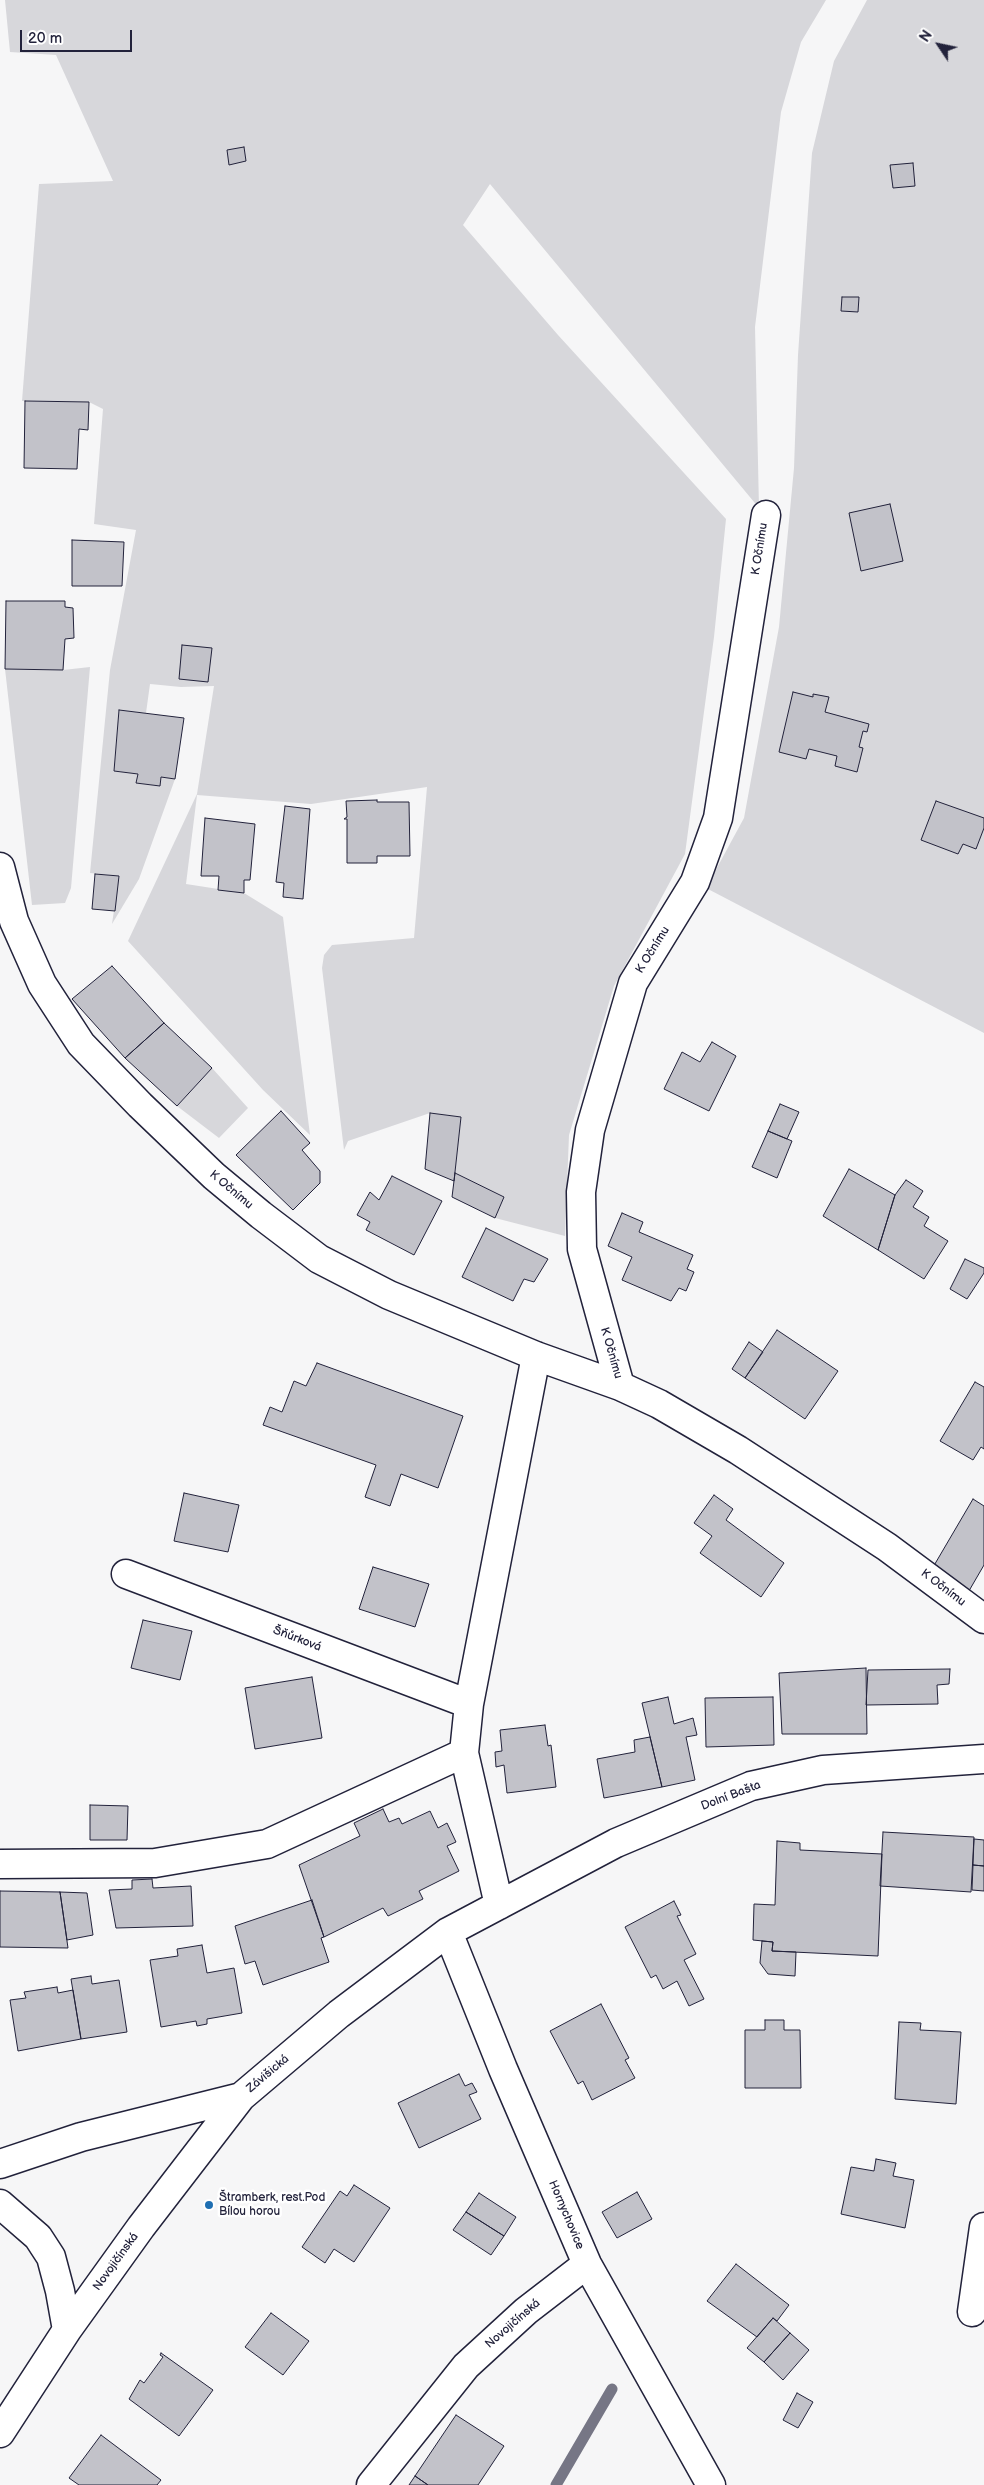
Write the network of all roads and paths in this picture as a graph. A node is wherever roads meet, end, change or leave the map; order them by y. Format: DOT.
graph roads {
  1 [pos="766,515"];
  2 [pos="0,867"];
  3 [pos="7,914"];
  4 [pos="536,1356"];
  5 [pos="620,1386"];
  6 [pos="126,1574"];
  7 [pos="984,1619"];
  8 [pos="469,1704"];
  9 [pos="464,1753"];
  10 [pos="984,1759"];
  11 [pos="0,1864"];
  12 [pos="499,1905"];
  13 [pos="448,1932"];
  14 [pos="241,2097"];
  15 [pos="0,2164"];
  16 [pos="0,2204"];
  17 [pos="984,2227"];
  18 [pos="587,2264"];
  19 [pos="972,2312"];
  20 [pos="67,2330"];
  21 [pos="0,2433"];
  22 [pos="371,2485"];
  23 [pos="711,2485"];
  1 -- 5 [label="street, K Očnímu"];
  2 -- 3 [label="street, K Očnímu"];
  3 -- 4 [label="street, K Očnímu"];
  4 -- 5 [label="street, K Očnímu"];
  4 -- 8 [label="street"];
  5 -- 7 [label="street, K Očnímu"];
  6 -- 8 [label="street, Šňůrková"];
  8 -- 9 [label="street"];
  9 -- 11 [label="street"];
  9 -- 12 [label="street"];
  10 -- 12 [label="street, Dolní Bašta"];
  12 -- 13 [label="street, Závišická"];
  13 -- 14 [label="street, Závišická"];
  13 -- 18 [label="street, Hornychovice"];
  14 -- 15 [label="street, Závišická"];
  14 -- 20 [label="street, Novojičínská"];
  16 -- 20 [label="street"];
  17 -- 19 [label="street"];
  18 -- 22 [label="street, Novojičínská"];
  18 -- 23 [label="street, Hornychovice"];
  20 -- 21 [label="street, Novojičínská"];
}
